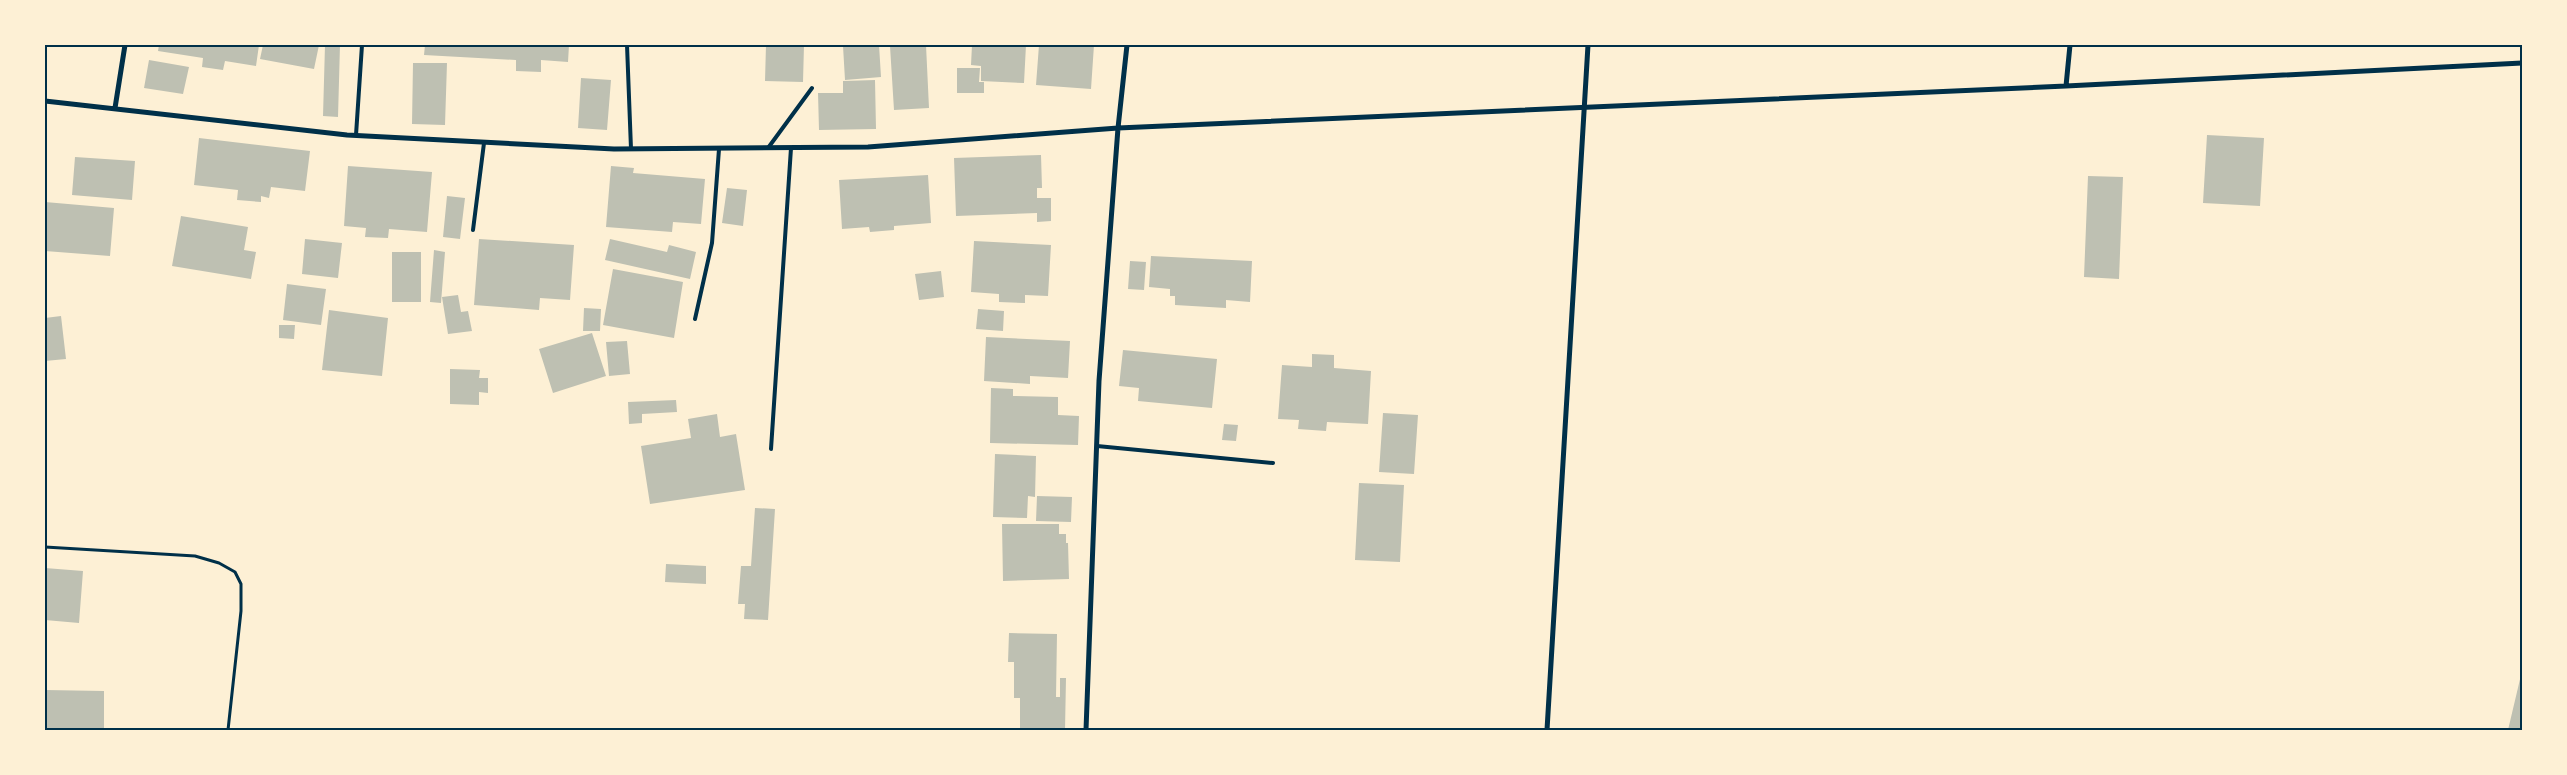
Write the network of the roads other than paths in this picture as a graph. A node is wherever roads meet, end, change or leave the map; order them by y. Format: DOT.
graph roads {
  1 [pos="125,45"];
  2 [pos="362,45"];
  3 [pos="627,45"];
  4 [pos="1127,45"];
  5 [pos="1588,45"];
  6 [pos="2070,45"];
  7 [pos="2522,63"];
  8 [pos="2066,86"];
  9 [pos="812,88"];
  10 [pos="45,101"];
  11 [pos="115,108"];
  12 [pos="1584,108"];
  13 [pos="1118,128"];
  14 [pos="356,135"];
  15 [pos="484,143"];
  16 [pos="768,148"];
  17 [pos="791,148"];
  18 [pos="631,149"];
  19 [pos="719,149"];
  20 [pos="473,230"];
  21 [pos="695,319"];
  22 [pos="1097,446"];
  23 [pos="771,450"];
  24 [pos="1273,463"];
  25 [pos="1086,730"];
  26 [pos="1547,730"];
  1 -- 11 [label="street"];
  2 -- 14 [label="lane"];
  3 -- 18 [label="lane"];
  4 -- 13 [label="street"];
  5 -- 12 [label="street"];
  6 -- 8 [label="street"];
  7 -- 8 [label="street"];
  8 -- 12 [label="street"];
  9 -- 16 [label="lane"];
  10 -- 11 [label="street"];
  11 -- 14 [label="street"];
  12 -- 13 [label="street"];
  12 -- 26 [label="street"];
  13 -- 17 [label="street"];
  13 -- 22 [label="street"];
  14 -- 15 [label="street"];
  15 -- 18 [label="street"];
  15 -- 20 [label="lane"];
  16 -- 17 [label="street"];
  16 -- 19 [label="street"];
  17 -- 23 [label="lane"];
  18 -- 19 [label="street"];
  19 -- 21 [label="lane"];
  22 -- 24 [label="lane"];
  22 -- 25 [label="street"];
}
